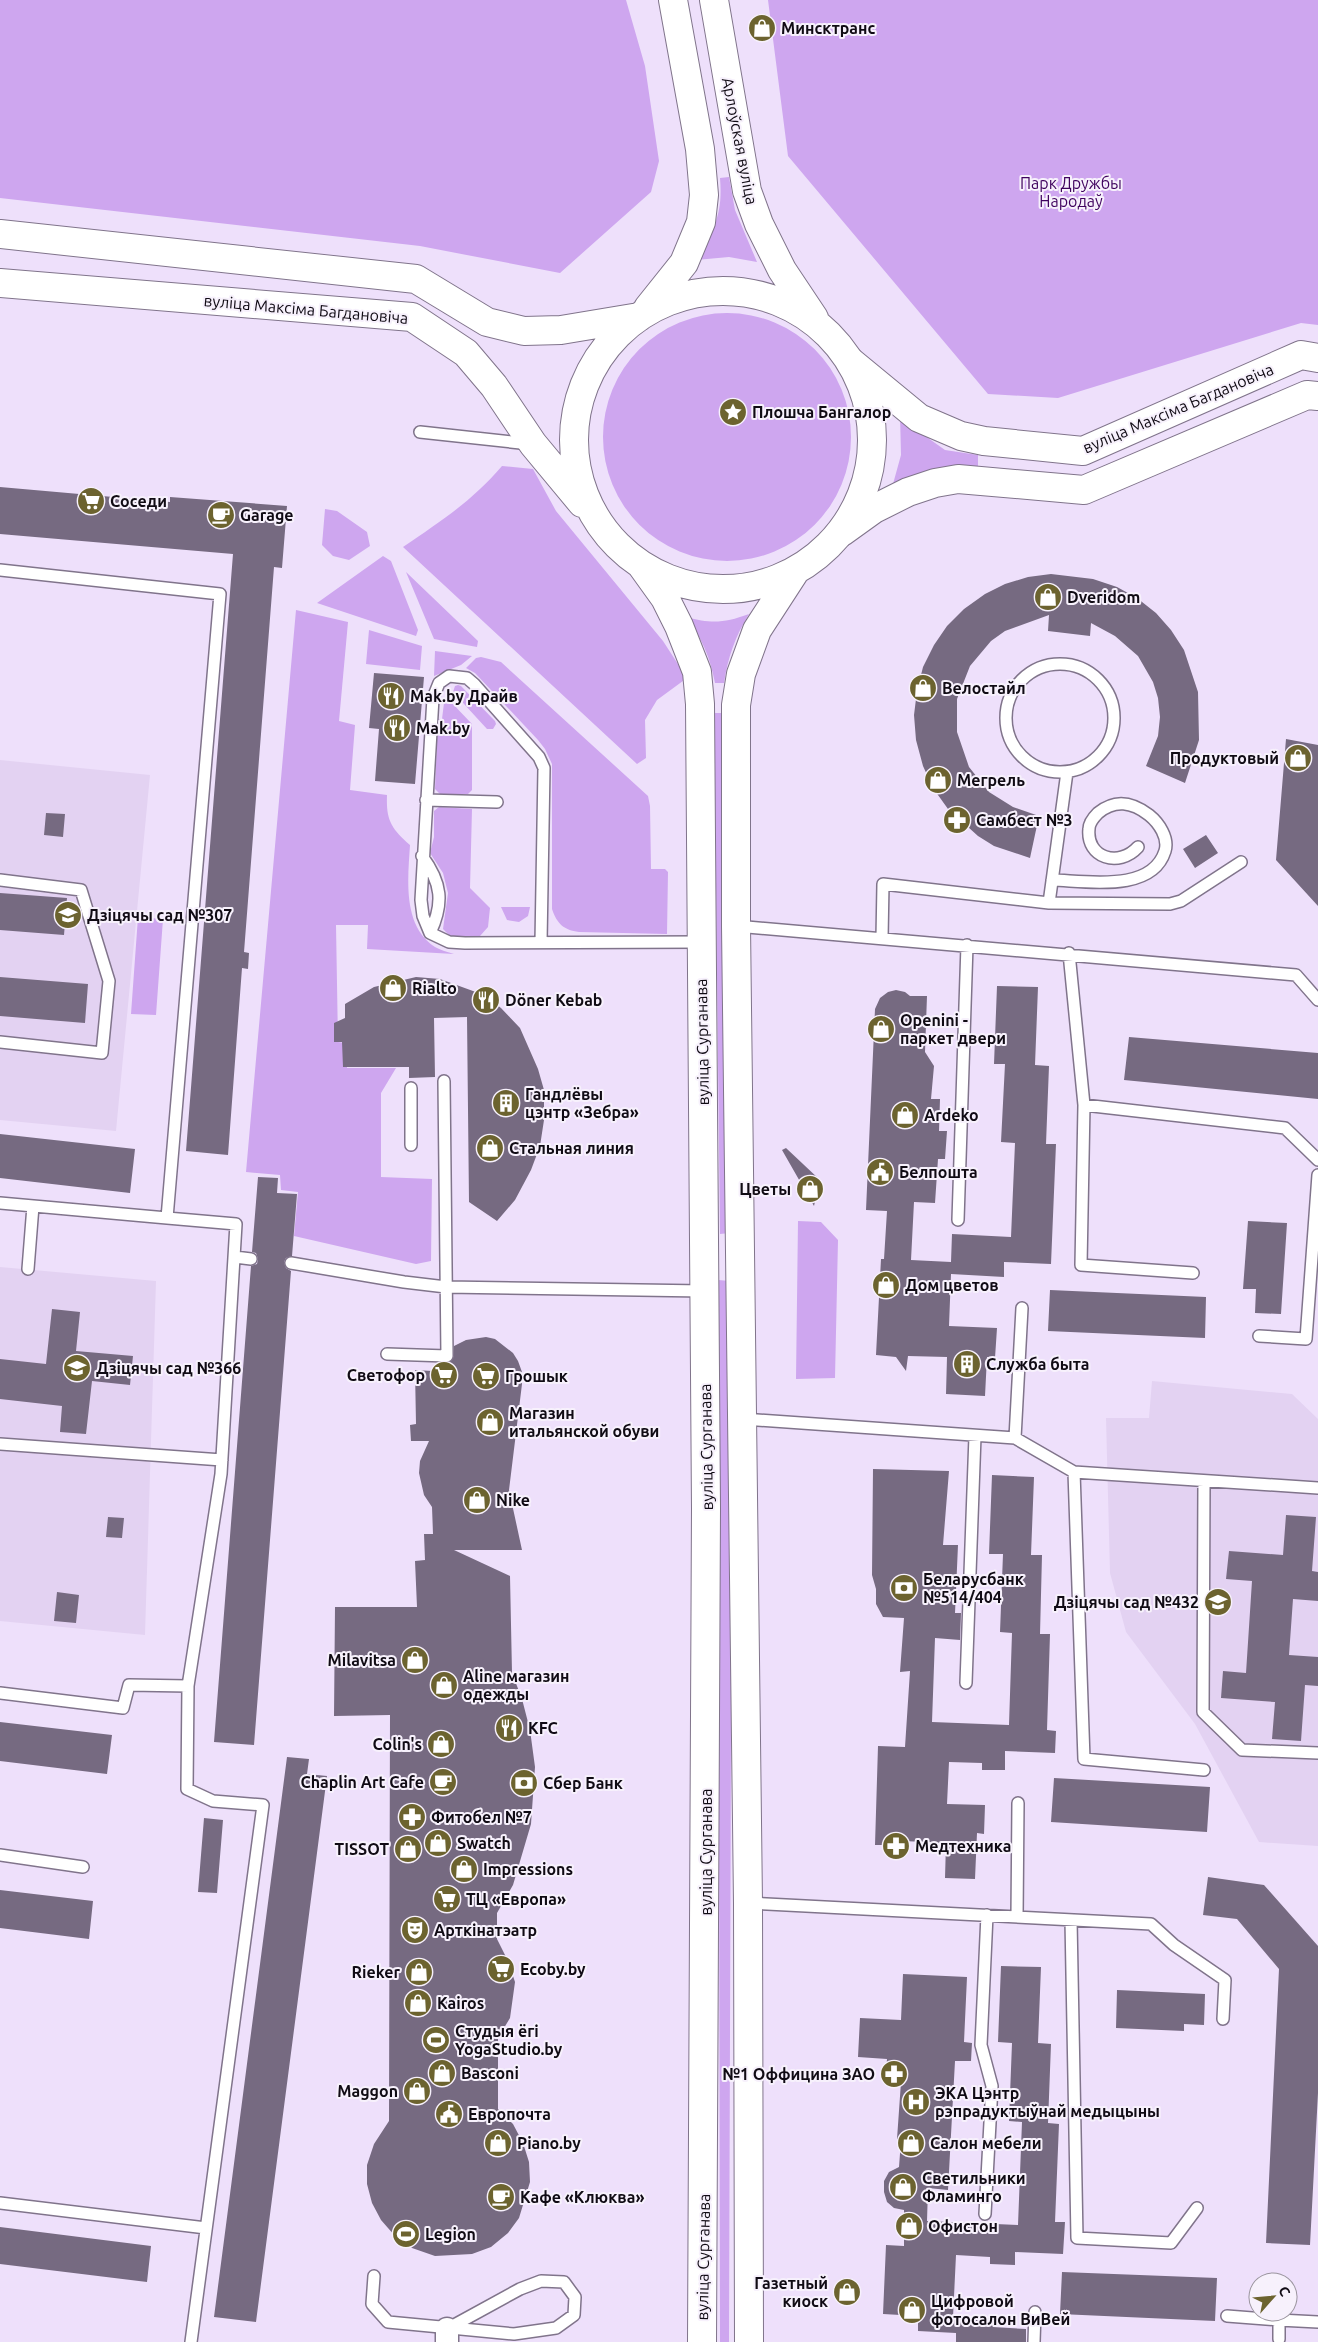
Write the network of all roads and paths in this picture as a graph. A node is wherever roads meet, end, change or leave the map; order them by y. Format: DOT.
graph roads {
  1 [pos="673,0"];
  2 [pos="714,0"];
  3 [pos="0,234"];
  4 [pos="0,283"];
  5 [pos="642,314"];
  6 [pos="819,325"];
  7 [pos="1318,358"];
  8 [pos="851,362"];
  9 [pos="1318,396"];
  10 [pos="420,432"];
  11 [pos="534,444"];
  12 [pos="605,532"];
  13 [pos="842,532"];
  14 [pos="642,566"];
  15 [pos="0,570"];
  16 [pos="794,573"];
  17 [pos="1067,772"];
  18 [pos="426,800"];
  19 [pos="497,802"];
  20 [pos="1138,847"];
  21 [pos="422,856"];
  22 [pos="1240,862"];
  23 [pos="0,880"];
  24 [pos="1052,880"];
  25 [pos="1049,903"];
  26 [pos="736,926"];
  27 [pos="430,933"];
  28 [pos="882,938"];
  29 [pos="541,942"];
  30 [pos="700,942"];
  31 [pos="967,945"];
  32 [pos="1069,953"];
  33 [pos="1318,1000"];
  34 [pos="0,1042"];
  35 [pos="444,1081"];
  36 [pos="411,1088"];
  37 [pos="1084,1105"];
  38 [pos="411,1144"];
  39 [pos="1318,1160"];
  40 [pos="1318,1174"];
  41 [pos="0,1203"];
  42 [pos="33,1206"];
  43 [pos="167,1218"];
  44 [pos="958,1220"];
  45 [pos="235,1257"];
  46 [pos="251,1259"];
  47 [pos="291,1263"];
  48 [pos="28,1269"];
  49 [pos="1193,1273"];
  50 [pos="446,1286"];
  51 [pos="704,1291"];
  52 [pos="1022,1308"];
  53 [pos="1259,1336"];
  54 [pos="387,1354"];
  55 [pos="743,1420"];
  56 [pos="974,1436"];
  57 [pos="1015,1438"];
  58 [pos="0,1444"];
  59 [pos="222,1460"];
  60 [pos="1074,1472"];
  61 [pos="1204,1481"];
  62 [pos="1318,1488"];
  63 [pos="966,1682"];
  64 [pos="188,1686"];
  65 [pos="0,1693"];
  66 [pos="1318,1754"];
  67 [pos="1204,1770"];
  68 [pos="1018,1803"];
  69 [pos="0,1855"];
  70 [pos="83,1866"];
  71 [pos="748,1903"];
  72 [pos="987,1915"];
  73 [pos="1017,1917"];
  74 [pos="1071,1920"];
  75 [pos="1223,2020"];
  76 [pos="0,2203"];
  77 [pos="1197,2208"];
  78 [pos="984,2214"];
  79 [pos="206,2228"];
  80 [pos="374,2276"];
  81 [pos="1035,2312"];
  82 [pos="1227,2316"];
  83 [pos="1248,2318"];
  84 [pos="1298,2321"];
  85 [pos="1279,2322"];
  86 [pos="1318,2322"];
  87 [pos="447,2335"];
  88 [pos="1279,2339"];
  89 [pos="191,2342"];
  90 [pos="702,2342"];
  91 [pos="749,2342"];
  92 [pos="1034,2342"];
  1 -- 5 [label="main road"];
  2 -- 6 [label="main road, Арлоўская вуліца"];
  3 -- 5 [label="main road"];
  4 -- 11 [label="main road, вуліца Максіма Багдановіча"];
  5 -- 6 [label="main road"];
  5 -- 12 [label="main road"];
  6 -- 8 [label="main road"];
  7 -- 8 [label="main road, вуліца Максіма Багдановіча"];
  8 -- 13 [label="main road"];
  9 -- 13 [label="main road"];
  10 -- 11 [label="lane"];
  11 -- 12 [label="main road, вуліца Максіма Багдановіча"];
  12 -- 14 [label="main road"];
  13 -- 16 [label="main road"];
  14 -- 16 [label="main road"];
  14 -- 30 [label="main road, вуліца Сурганава"];
  15 -- 43 [label="lane"];
  16 -- 26 [label="main road"];
  17 -- 17 [label="lane"];
  17 -- 24 [label="lane"];
  18 -- 19 [label="lane"];
  18 -- 21 [label="lane"];
  18 -- 29 [label="lane"];
  20 -- 24 [label="lane"];
  21 -- 27 [label="lane"];
  21 -- 27 [label="lane"];
  22 -- 25 [label="lane"];
  23 -- 34 [label="lane"];
  24 -- 25 [label="lane"];
  25 -- 28 [label="lane"];
  26 -- 28 [label="lane"];
  26 -- 55 [label="main road"];
  27 -- 29 [label="lane"];
  28 -- 31 [label="lane"];
  29 -- 30 [label="lane"];
  30 -- 51 [label="main road, вуліца Сурганава"];
  31 -- 32 [label="lane"];
  31 -- 44 [label="lane"];
  32 -- 33 [label="lane"];
  32 -- 37 [label="lane"];
  35 -- 50 [label="lane"];
  36 -- 38 [label="lane"];
  37 -- 39 [label="lane"];
  37 -- 49 [label="lane"];
  40 -- 53 [label="lane"];
  41 -- 42 [label="lane"];
  42 -- 43 [label="lane"];
  42 -- 48 [label="lane"];
  43 -- 45 [label="lane"];
  45 -- 46 [label="lane"];
  45 -- 59 [label="lane"];
  47 -- 50 [label="lane"];
  50 -- 51 [label="lane"];
  50 -- 54 [label="lane"];
  51 -- 90 [label="main road, вуліца Сурганава"];
  52 -- 57 [label="lane"];
  55 -- 56 [label="lane"];
  55 -- 71 [label="main road"];
  56 -- 57 [label="lane"];
  56 -- 63 [label="lane"];
  57 -- 60 [label="lane"];
  58 -- 59 [label="lane"];
  59 -- 64 [label="lane"];
  60 -- 61 [label="lane"];
  60 -- 67 [label="lane"];
  61 -- 62 [label="lane"];
  61 -- 66 [label="lane"];
  64 -- 65 [label="lane"];
  64 -- 79 [label="lane"];
  68 -- 73 [label="lane"];
  69 -- 70 [label="lane"];
  71 -- 72 [label="lane"];
  71 -- 91 [label="main road"];
  72 -- 73 [label="lane"];
  72 -- 78 [label="lane"];
  73 -- 74 [label="lane"];
  74 -- 75 [label="lane"];
  74 -- 77 [label="lane"];
  76 -- 79 [label="lane"];
  79 -- 89 [label="lane"];
  80 -- 87 [label="lane"];
  81 -- 92 [label="lane"];
  82 -- 83 [label="lane"];
  84 -- 86 [label="lane"];
  85 -- 88 [label="lane"];
  87 -- 87 [label="lane"];
}
